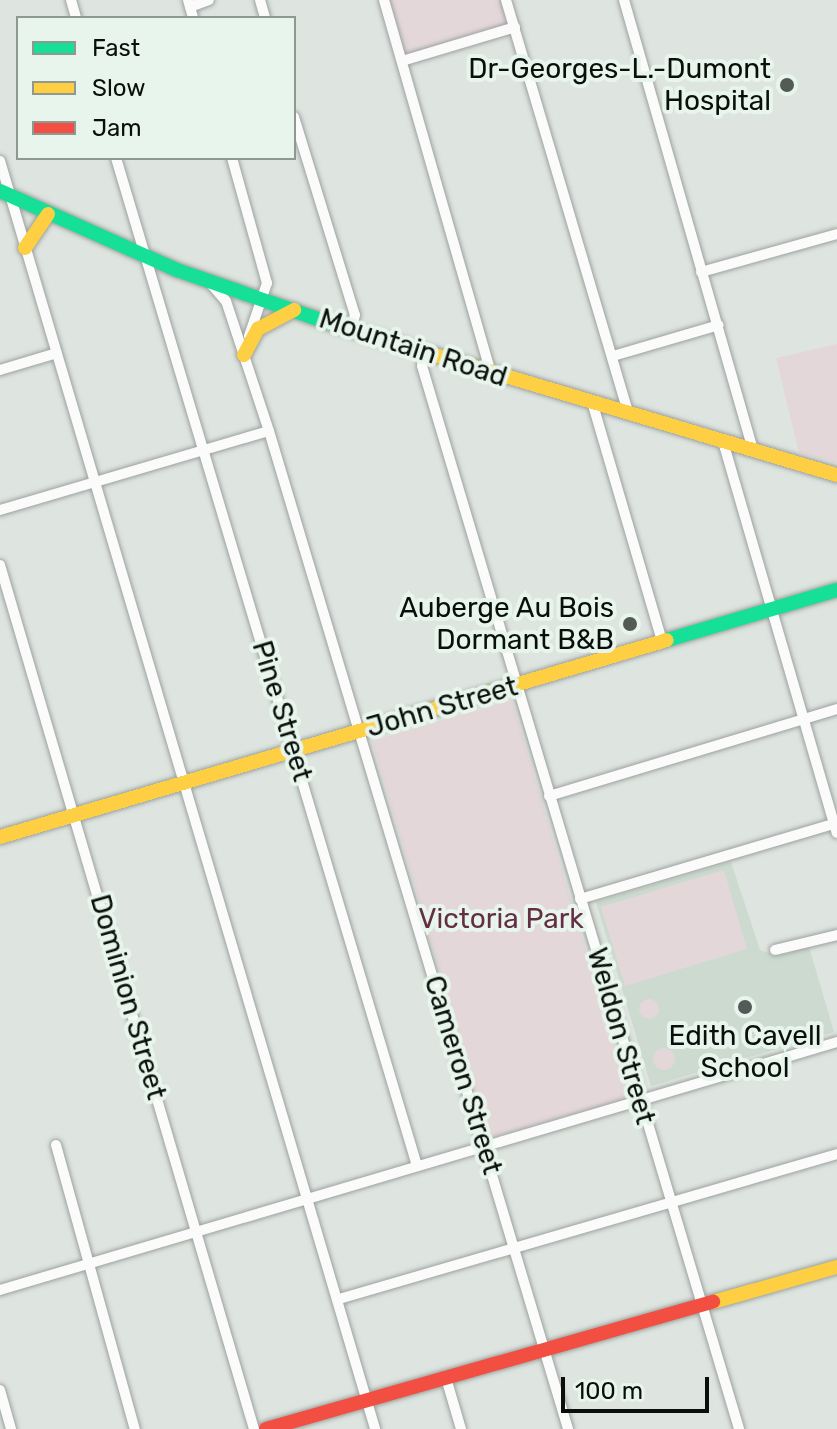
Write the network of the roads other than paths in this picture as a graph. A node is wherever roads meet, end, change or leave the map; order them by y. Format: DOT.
graph roads {
  1 [pos="209,0"];
  2 [pos="384,0"];
  3 [pos="506,0"];
  4 [pos="624,0"];
  5 [pos="191,8"];
  6 [pos="515,27"];
  7 [pos="402,61"];
  8 [pos="296,123"];
  9 [pos="117,160"];
  10 [pos="233,160"];
  11 [pos="0,161"];
  12 [pos="5,193"];
  13 [pos="48,214"];
  14 [pos="837,234"];
  15 [pos="25,248"];
  16 [pos="143,257"];
  17 [pos="701,272"];
  18 [pos="208,281"];
  19 [pos="260,298"];
  20 [pos="294,310"];
  21 [pos="719,325"];
  22 [pos="351,330"];
  23 [pos="425,352"];
  24 [pos="57,353"];
  25 [pos="244,355"];
  26 [pos="613,356"];
  27 [pos="0,370"];
  28 [pos="491,372"];
  29 [pos="593,405"];
  30 [pos="629,416"];
  31 [pos="269,431"];
  32 [pos="724,445"];
  33 [pos="202,450"];
  34 [pos="754,454"];
  35 [pos="837,475"];
  36 [pos="96,482"];
  37 [pos="0,510"];
  38 [pos="0,565"];
  39 [pos="837,590"];
  40 [pos="773,610"];
  41 [pos="662,641"];
  42 [pos="516,685"];
  43 [pos="837,709"];
  44 [pos="801,719"];
  45 [pos="361,731"];
  46 [pos="294,749"];
  47 [pos="186,783"];
  48 [pos="549,796"];
  49 [pos="75,815"];
  50 [pos="836,827"];
  51 [pos="0,837"];
  52 [pos="580,899"];
  53 [pos="837,935"];
  54 [pos="775,950"];
  55 [pos="837,1042"];
  56 [pos="640,1102"];
  57 [pos="56,1145"];
  58 [pos="484,1148"];
  59 [pos="837,1154"];
  60 [pos="417,1166"];
  61 [pos="310,1199"];
  62 [pos="670,1203"];
  63 [pos="198,1232"];
  64 [pos="515,1248"];
  65 [pos="89,1264"];
  66 [pos="837,1267"];
  67 [pos="0,1290"];
  68 [pos="339,1299"];
  69 [pos="700,1306"];
  70 [pos="544,1349"];
  71 [pos="446,1378"];
  72 [pos="0,1390"];
  73 [pos="365,1401"];
  74 [pos="11,1429"];
  75 [pos="135,1429"];
  76 [pos="254,1429"];
  77 [pos="266,1429"];
  78 [pos="375,1429"];
  79 [pos="461,1429"];
  80 [pos="568,1429"];
  81 [pos="739,1429"];
  1 -- 5 [label="street"];
  2 -- 7 [label="street"];
  3 -- 6 [label="street"];
  4 -- 17 [label="street"];
  6 -- 7 [label="street"];
  6 -- 26 [label="street"];
  7 -- 28 [label="street"];
  8 -- 22 [label="street"];
  9 -- 16 [label="street, Pine Street"];
  10 -- 19 [label="street"];
  11 -- 12 [label="street"];
  12 -- 13 [label="main road, Mountain Road"];
  12 -- 15 [label="street"];
  13 -- 15 [label="main road"];
  13 -- 16 [label="main road, Mountain Road"];
  14 -- 17 [label="street"];
  15 -- 24 [label="street"];
  16 -- 18 [label="main road, Mountain Road"];
  16 -- 33 [label="street, Pine Street"];
  17 -- 21 [label="street"];
  18 -- 19 [label="main road, Mountain Road"];
  18 -- 25 [label="street, Cameron Street"];
  19 -- 20 [label="main road, Mountain Road"];
  19 -- 25 [label="street"];
  20 -- 22 [label="main road, Mountain Road"];
  20 -- 25 [label="main road"];
  21 -- 26 [label="street"];
  21 -- 34 [label="street"];
  22 -- 23 [label="main road, Mountain Road"];
  23 -- 28 [label="main road, Mountain Road"];
  23 -- 42 [label="street, Weldon Street"];
  24 -- 27 [label="street"];
  24 -- 36 [label="street"];
  25 -- 31 [label="street, Cameron Street"];
  26 -- 30 [label="street"];
  28 -- 29 [label="main road, Mountain Road"];
  29 -- 30 [label="main road, Mountain Road"];
  29 -- 41 [label="street"];
  30 -- 32 [label="main road, Mountain Road"];
  31 -- 33 [label="street"];
  31 -- 45 [label="street, Cameron Street"];
  32 -- 34 [label="main road, Mountain Road"];
  32 -- 40 [label="street"];
  33 -- 36 [label="street"];
  33 -- 46 [label="street, Pine Street"];
  34 -- 35 [label="main road, Mountain Road"];
  36 -- 37 [label="street"];
  36 -- 47 [label="street"];
  38 -- 49 [label="street, Dominion Street"];
  39 -- 40 [label="main road, John Street"];
  40 -- 41 [label="main road, John Street"];
  40 -- 44 [label="street"];
  41 -- 42 [label="main road, John Street"];
  42 -- 45 [label="main road, John Street"];
  42 -- 48 [label="street, Weldon Street"];
  43 -- 44 [label="street"];
  44 -- 48 [label="street"];
  44 -- 50 [label="street"];
  45 -- 46 [label="main road, John Street"];
  45 -- 58 [label="street, Cameron Street"];
  46 -- 47 [label="main road, John Street"];
  46 -- 60 [label="street, Pine Street"];
  47 -- 49 [label="main road, John Street"];
  47 -- 61 [label="street"];
  48 -- 52 [label="street, Weldon Street"];
  49 -- 51 [label="main road, John Street"];
  49 -- 63 [label="street, Dominion Street"];
  50 -- 52 [label="street"];
  52 -- 56 [label="street, Weldon Street"];
  53 -- 54 [label="street"];
  55 -- 56 [label="street"];
  56 -- 58 [label="street"];
  56 -- 62 [label="street, Weldon Street"];
  57 -- 65 [label="street"];
  58 -- 60 [label="street"];
  58 -- 64 [label="street, Cameron Street"];
  59 -- 62 [label="street"];
  60 -- 61 [label="street"];
  61 -- 63 [label="street"];
  61 -- 68 [label="street"];
  62 -- 64 [label="street"];
  62 -- 69 [label="street, Weldon Street"];
  63 -- 65 [label="street"];
  63 -- 76 [label="street, Dominion Street"];
  64 -- 68 [label="street"];
  64 -- 70 [label="street, Cameron Street"];
  65 -- 67 [label="street"];
  65 -- 75 [label="street"];
  66 -- 69 [label="main road"];
  68 -- 73 [label="street"];
  69 -- 70 [label="main road"];
  69 -- 81 [label="street, Weldon Street"];
  70 -- 71 [label="main road"];
  70 -- 80 [label="street, Cameron Street"];
  71 -- 73 [label="main road"];
  71 -- 79 [label="street"];
  72 -- 74 [label="street"];
  73 -- 77 [label="main road"];
  73 -- 78 [label="street"];
}
